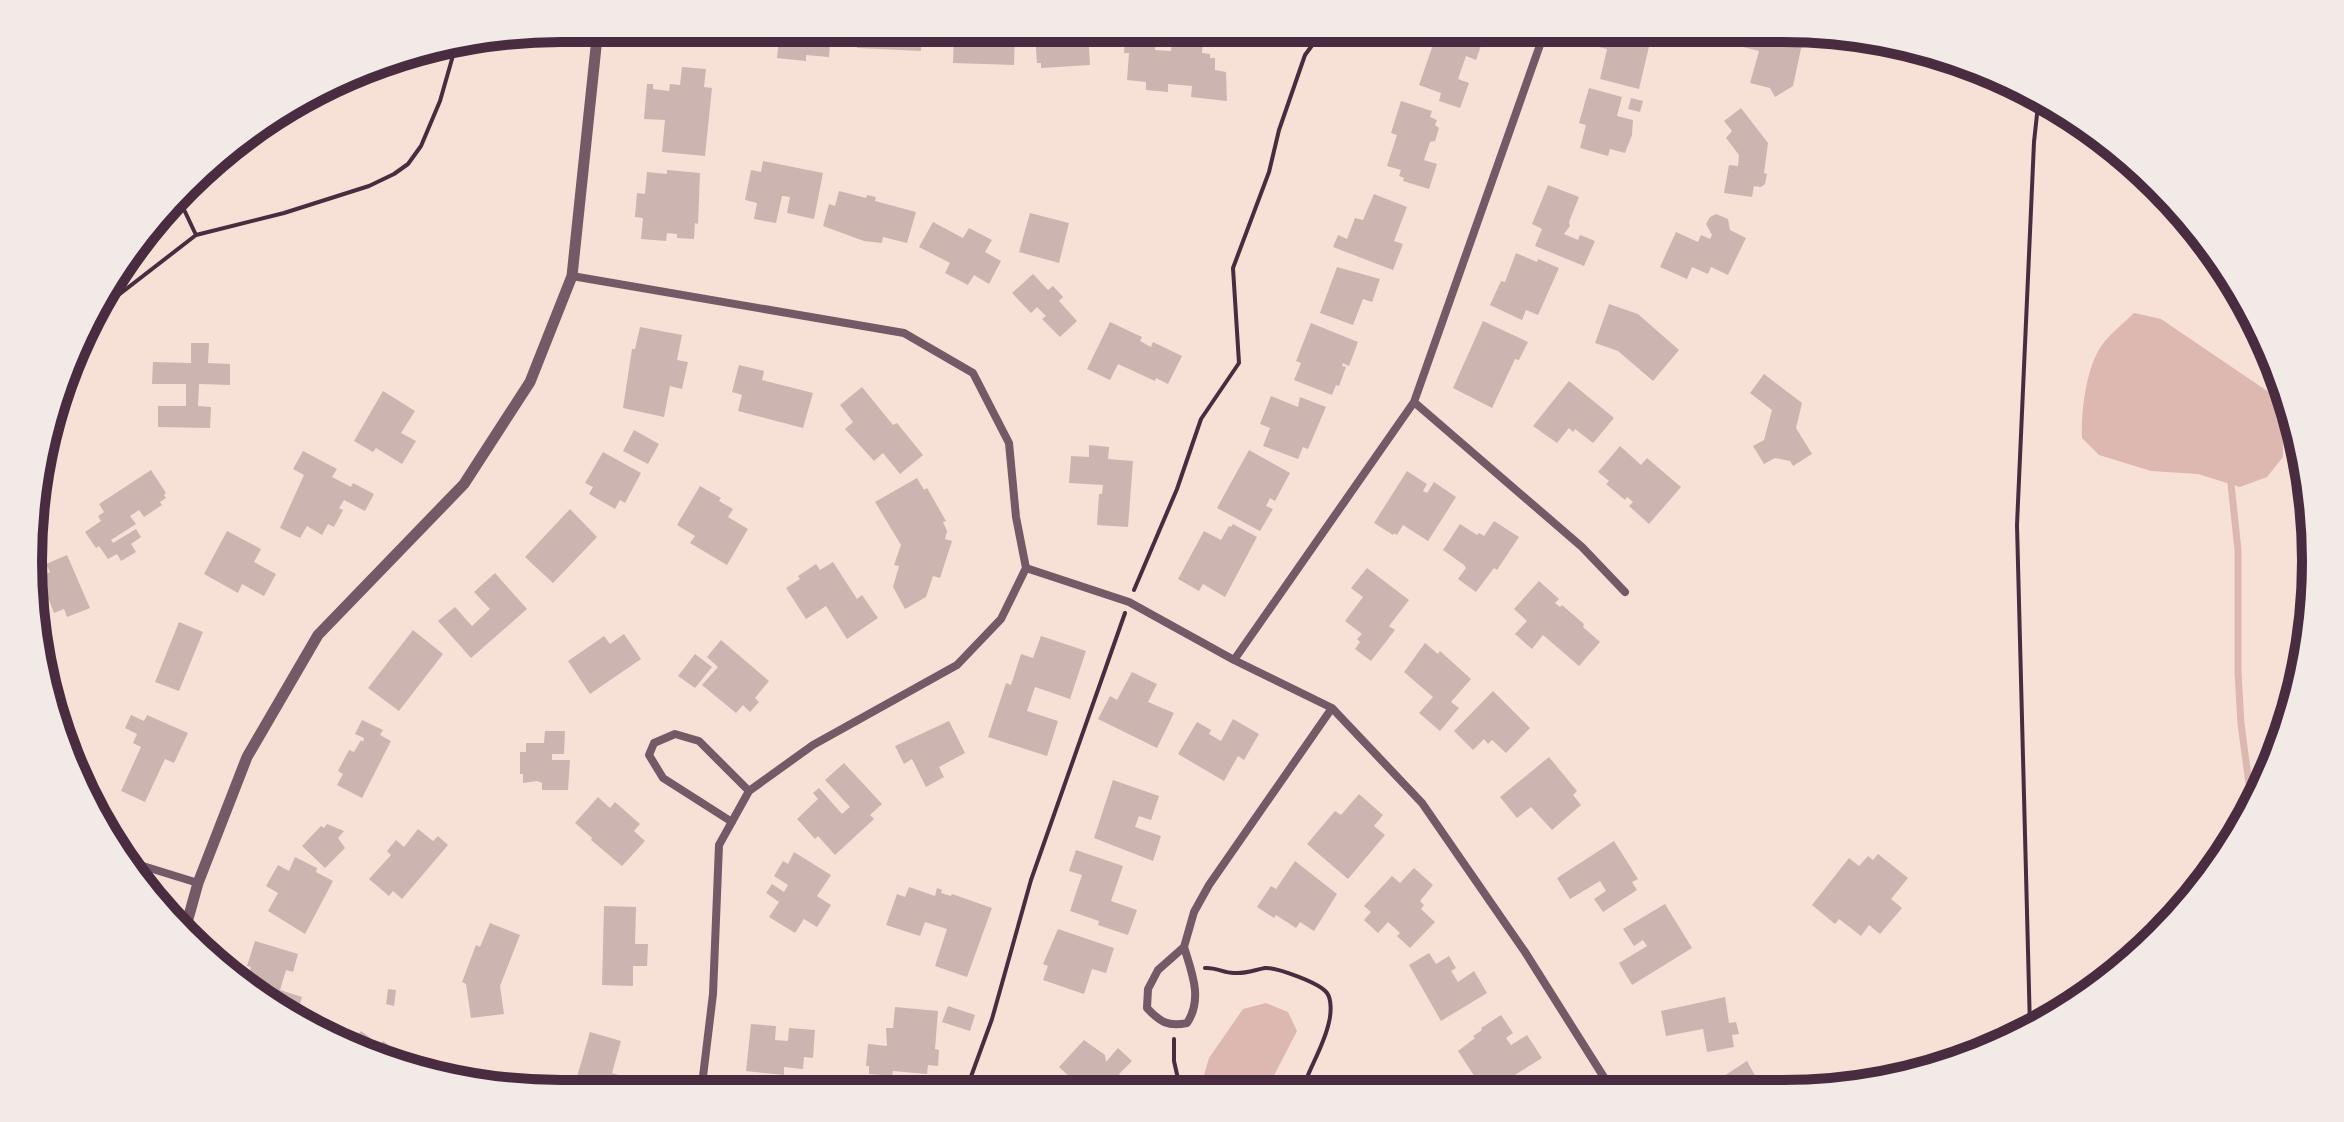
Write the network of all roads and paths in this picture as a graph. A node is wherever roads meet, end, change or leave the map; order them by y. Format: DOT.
graph roads {
  1 [pos="597,42"];
  2 [pos="1315,42"];
  3 [pos="1541,42"];
  4 [pos="454,54"];
  5 [pos="2038,109"];
  6 [pos="183,206"];
  7 [pos="196,235"];
  8 [pos="572,276"];
  9 [pos="113,300"];
  10 [pos="1414,402"];
  11 [pos="1026,568"];
  12 [pos="1625,592"];
  13 [pos="1129,602"];
  14 [pos="1234,660"];
  15 [pos="1332,708"];
  16 [pos="749,791"];
  17 [pos="732,822"];
  18 [pos="141,865"];
  19 [pos="198,883"];
  20 [pos="187,921"];
  21 [pos="1184,947"];
  22 [pos="1191,969"];
  23 [pos="2030,1017"];
  24 [pos="1174,1026"];
  25 [pos="703,1080"];
  26 [pos="970,1080"];
  27 [pos="1178,1080"];
  28 [pos="1306,1080"];
  29 [pos="1606,1080"];
  1 -- 8 [label="street"];
  2 -- 13 [label="path"];
  3 -- 10 [label="street"];
  4 -- 7 [label="path"];
  5 -- 23 [label="path"];
  6 -- 7 [label="path"];
  7 -- 9 [label="path"];
  8 -- 11 [label="street"];
  8 -- 19 [label="street"];
  10 -- 12 [label="street"];
  10 -- 14 [label="street"];
  11 -- 13 [label="street"];
  11 -- 16 [label="street"];
  13 -- 14 [label="street"];
  13 -- 26 [label="path"];
  14 -- 15 [label="street"];
  15 -- 21 [label="street"];
  15 -- 29 [label="street"];
  16 -- 17 [label="street"];
  16 -- 17 [label="street"];
  17 -- 25 [label="street"];
  18 -- 19 [label="street"];
  19 -- 20 [label="street"];
  21 -- 22 [label="street"];
  21 -- 24 [label="street"];
  22 -- 24 [label="street"];
  22 -- 28 [label="path"];
  24 -- 27 [label="path"];
}
